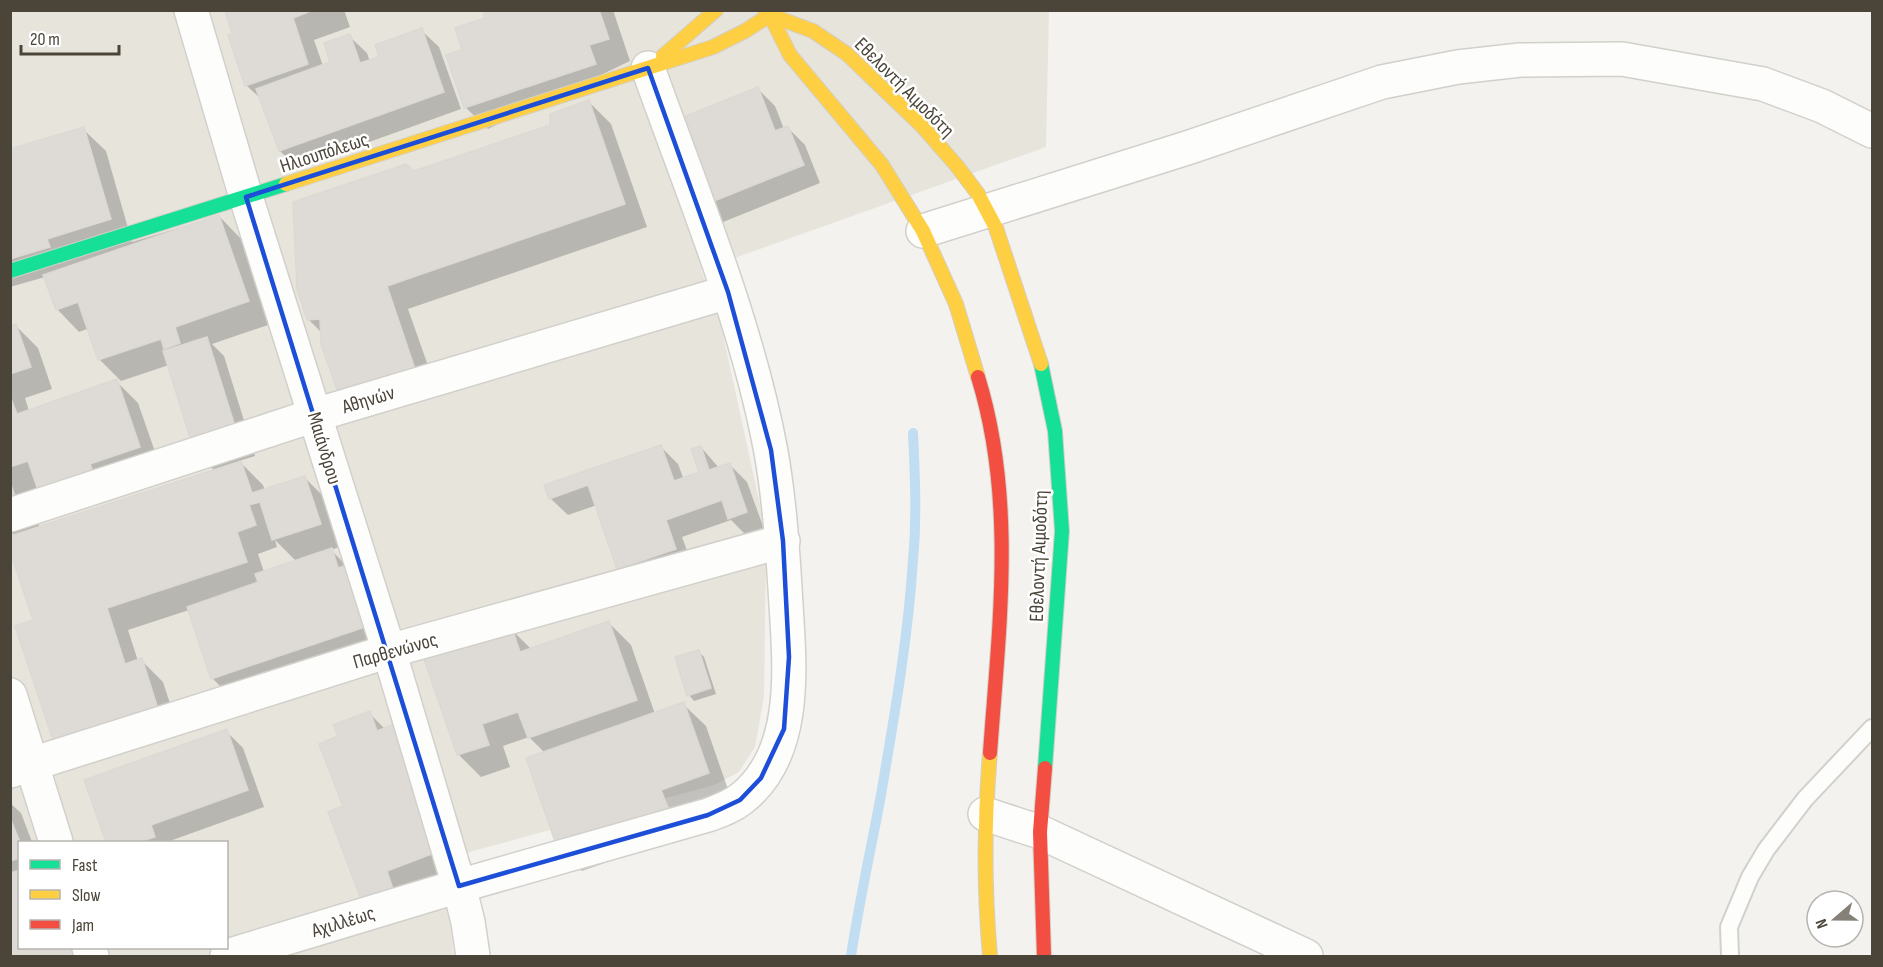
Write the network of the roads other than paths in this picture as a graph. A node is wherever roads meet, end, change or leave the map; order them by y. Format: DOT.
graph roads {
  1 [pos="191,10"];
  2 [pos="716,10"];
  3 [pos="768,13"];
  4 [pos="684,20"];
  5 [pos="684,39"];
  6 [pos="648,68"];
  7 [pos="1872,131"];
  8 [pos="246,197"];
  9 [pos="988,211"];
  10 [pos="923,231"];
  11 [pos="10,271"];
  12 [pos="728,292"];
  13 [pos="315,415"];
  14 [pos="10,515"];
  15 [pos="783,541"];
  16 [pos="389,651"];
  17 [pos="10,695"];
  18 [pos="1872,729"];
  19 [pos="21,768"];
  20 [pos="985,814"];
  21 [pos="1040,832"];
  22 [pos="55,841"];
  23 [pos="459,886"];
  24 [pos="226,957"];
  25 [pos="472,957"];
  26 [pos="990,957"];
  27 [pos="1044,957"];
  28 [pos="1306,957"];
  29 [pos="1730,957"];
  1 -- 8 [label="street, Μαιάνδρου"];
  2 -- 5 [label="main road, Ηλιουπόλεως"];
  3 -- 6 [label="main road, Ηλιουπόλεως"];
  3 -- 9 [label="main road, Εθελοντή Αιμοδότη"];
  3 -- 10 [label="main road, Εθελοντή Αιμοδότη"];
  4 -- 5 [label="main road"];
  5 -- 6 [label="main road, Ηλιουπόλεως"];
  6 -- 8 [label="main road, Ηλιουπόλεως"];
  6 -- 12 [label="street, Αχιλλέως"];
  7 -- 9 [label="street"];
  8 -- 11 [label="main road, Ηλιουπόλεως"];
  8 -- 13 [label="street, Μαιάνδρου"];
  9 -- 10 [label="street"];
  9 -- 21 [label="main road, Εθελοντή Αιμοδότη"];
  10 -- 20 [label="main road, Εθελοντή Αιμοδότη"];
  12 -- 13 [label="street, Αθηνών"];
  12 -- 15 [label="street, Αχιλλέως"];
  13 -- 14 [label="street, Αθηνών"];
  13 -- 16 [label="street, Μαιάνδρου"];
  15 -- 16 [label="street, Παρθενώνος"];
  15 -- 23 [label="street, Αχιλλέως"];
  16 -- 19 [label="street, Παρθενώνος"];
  16 -- 23 [label="street, Μαιάνδρου"];
  17 -- 19 [label="street"];
  18 -- 29 [label="lane"];
  19 -- 22 [label="street"];
  20 -- 21 [label="street"];
  20 -- 26 [label="main road, Εθελοντή Αιμοδότη"];
  21 -- 27 [label="main road, Εθελοντή Αιμοδότη"];
  21 -- 28 [label="street"];
  23 -- 24 [label="street, Αχιλλέως"];
  23 -- 25 [label="street, Μαιάνδρου"];
}
